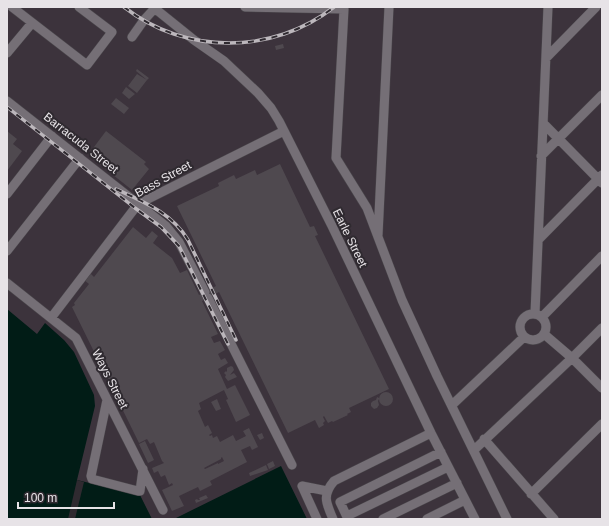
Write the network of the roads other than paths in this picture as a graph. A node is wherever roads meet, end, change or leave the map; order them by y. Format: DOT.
graph roads {
  1 [pos="12,7"];
  2 [pos="79,7"];
  3 [pos="246,7"];
  4 [pos="389,7"];
  5 [pos="548,7"];
  6 [pos="596,7"];
  7 [pos="154,8"];
  8 [pos="319,8"];
  9 [pos="32,23"];
  10 [pos="132,36"];
  11 [pos="7,53"];
  12 [pos="546,58"];
  13 [pos="602,94"];
  14 [pos="7,101"];
  15 [pos="543,123"];
  16 [pos="284,131"];
  17 [pos="52,136"];
  18 [pos="558,139"];
  19 [pos="541,156"];
  20 [pos="80,158"];
  21 [pos="601,179"];
  22 [pos="7,194"];
  23 [pos="139,205"];
  24 [pos="378,238"];
  25 [pos="538,240"];
  26 [pos="7,250"];
  27 [pos="602,256"];
  28 [pos="7,283"];
  29 [pos="538,315"];
  30 [pos="50,318"];
  31 [pos="602,328"];
  32 [pos="544,334"];
  33 [pos="524,337"];
  34 [pos="572,358"];
  35 [pos="602,388"];
  36 [pos="108,400"];
  37 [pos="452,405"];
  38 [pos="602,424"];
  39 [pos="431,433"];
  40 [pos="484,440"];
  41 [pos="474,450"];
  42 [pos="441,452"];
  43 [pos="292,465"];
  44 [pos="448,467"];
  45 [pos="143,470"];
  46 [pos="457,483"];
  47 [pos="327,491"];
  48 [pos="531,494"];
  49 [pos="465,500"];
  50 [pos="163,510"];
  51 [pos="348,518"];
  52 [pos="472,518"];
  53 [pos="317,519"];
  54 [pos="333,519"];
  55 [pos="383,519"];
  56 [pos="427,519"];
  57 [pos="507,519"];
  58 [pos="554,519"];
  1 -- 9 [label="street"];
  2 -- 9 [label="street"];
  3 -- 8 [label="street"];
  4 -- 24 [label="street"];
  5 -- 12 [label="street"];
  6 -- 12 [label="street"];
  7 -- 10 [label="street"];
  7 -- 16 [label="street, Earle Street"];
  8 -- 24 [label="street"];
  9 -- 11 [label="street"];
  12 -- 15 [label="street"];
  13 -- 18 [label="street"];
  14 -- 17 [label="street, Barracuda Street"];
  15 -- 18 [label="street"];
  15 -- 19 [label="street"];
  16 -- 23 [label="street, Bass Street"];
  16 -- 39 [label="street, Earle Street"];
  17 -- 20 [label="street, Barracuda Street"];
  17 -- 22 [label="street"];
  18 -- 19 [label="street"];
  18 -- 21 [label="street"];
  19 -- 25 [label="street"];
  20 -- 23 [label="street, Barracuda Street"];
  20 -- 26 [label="street"];
  21 -- 25 [label="street"];
  23 -- 30 [label="street, Bass Street"];
  23 -- 43 [label="street, Barracuda Street"];
  24 -- 37 [label="street"];
  25 -- 29 [label="street"];
  27 -- 29 [label="street"];
  28 -- 30 [label="street, Ways Street"];
  29 -- 32 [label="street"];
  29 -- 33 [label="street"];
  30 -- 36 [label="street, Ways Street"];
  31 -- 34 [label="street"];
  32 -- 33 [label="street"];
  32 -- 34 [label="street"];
  33 -- 37 [label="street"];
  34 -- 35 [label="street"];
  34 -- 40 [label="street"];
  36 -- 45 [label="street, Ways Street"];
  36 -- 45 [label="street"];
  37 -- 41 [label="street"];
  38 -- 48 [label="street"];
  39 -- 42 [label="street, Earle Street"];
  39 -- 47 [label="street"];
  40 -- 41 [label="street"];
  40 -- 48 [label="street"];
  41 -- 57 [label="street"];
  42 -- 44 [label="street, Earle Street"];
  42 -- 51 [label="street"];
  44 -- 46 [label="street, Earle Street"];
  44 -- 51 [label="street"];
  45 -- 50 [label="street, Ways Street"];
  46 -- 49 [label="street, Earle Street"];
  46 -- 55 [label="street"];
  47 -- 53 [label="street"];
  47 -- 54 [label="street"];
  48 -- 58 [label="street"];
  49 -- 52 [label="street, Earle Street"];
  49 -- 56 [label="street"];
}
